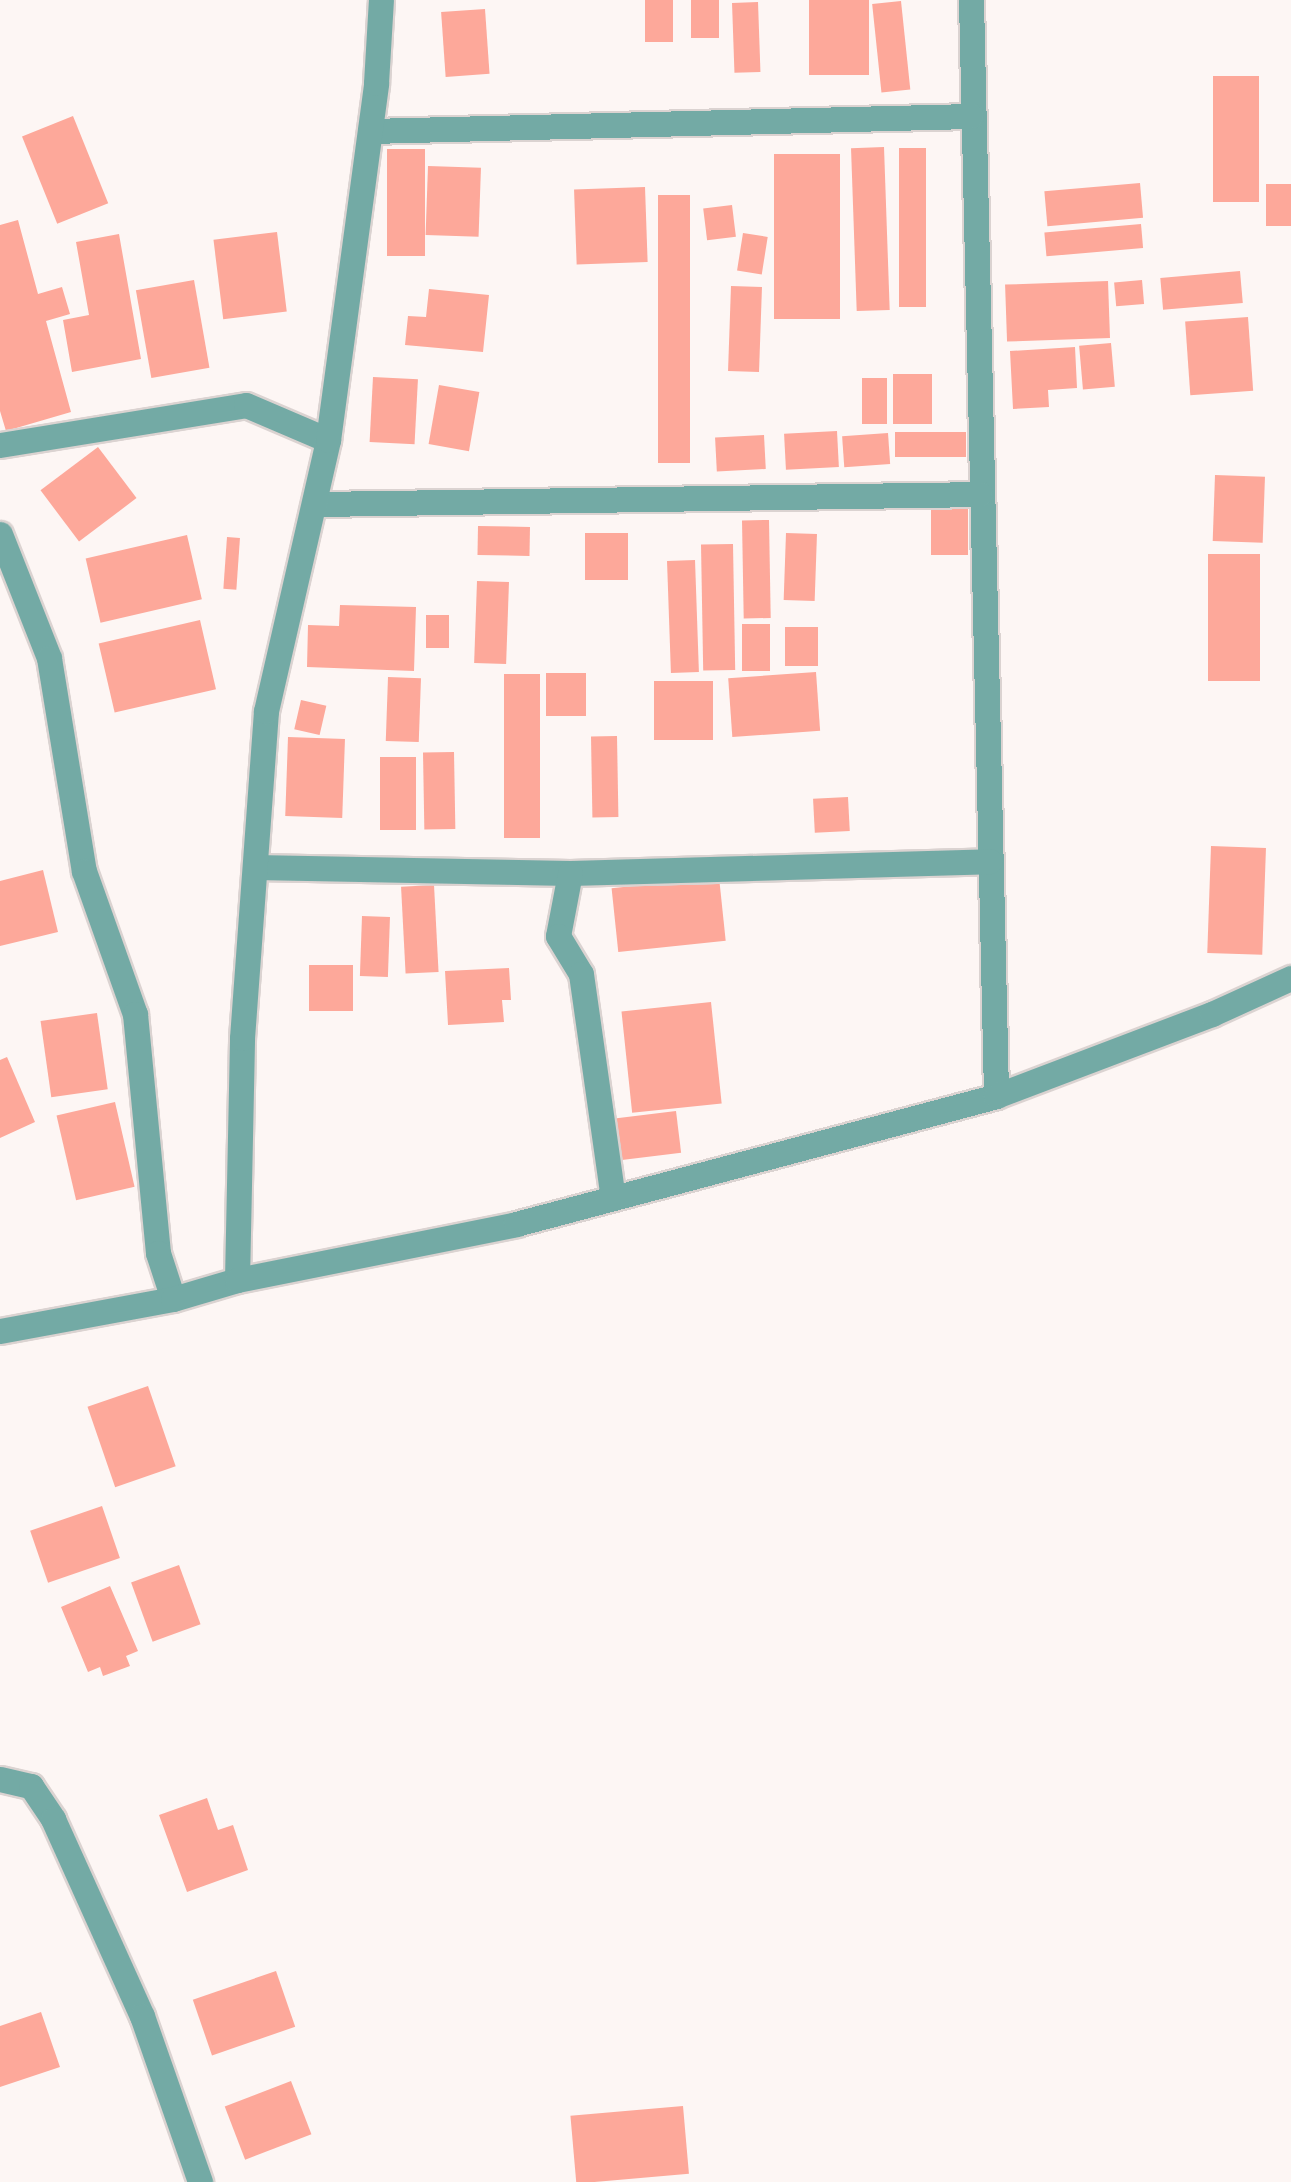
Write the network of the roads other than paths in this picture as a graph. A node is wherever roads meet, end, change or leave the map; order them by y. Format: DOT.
graph roads {
  1 [pos="381,0"];
  2 [pos="971,0"];
  3 [pos="971,116"];
  4 [pos="370,131"];
  5 [pos="328,440"];
  6 [pos="0,445"];
  7 [pos="980,494"];
  8 [pos="317,504"];
  9 [pos="0,534"];
  10 [pos="990,861"];
  11 [pos="255,867"];
  12 [pos="570,873"];
  13 [pos="1291,978"];
  14 [pos="996,1096"];
  15 [pos="613,1198"];
  16 [pos="237,1280"];
  17 [pos="172,1300"];
  18 [pos="0,1331"];
  19 [pos="0,1779"];
  20 [pos="200,2182"];
  1 -- 4 [label="street"];
  2 -- 3 [label="street"];
  3 -- 4 [label="street"];
  3 -- 7 [label="street"];
  4 -- 5 [label="street"];
  5 -- 6 [label="street"];
  5 -- 8 [label="street"];
  7 -- 8 [label="street"];
  7 -- 10 [label="street"];
  8 -- 11 [label="street"];
  9 -- 17 [label="street"];
  10 -- 12 [label="street"];
  10 -- 14 [label="street"];
  11 -- 12 [label="street"];
  11 -- 16 [label="street"];
  12 -- 15 [label="street"];
  13 -- 14 [label="street"];
  14 -- 15 [label="street"];
  15 -- 16 [label="street"];
  16 -- 17 [label="street"];
  17 -- 18 [label="street"];
  19 -- 20 [label="street"];
}
